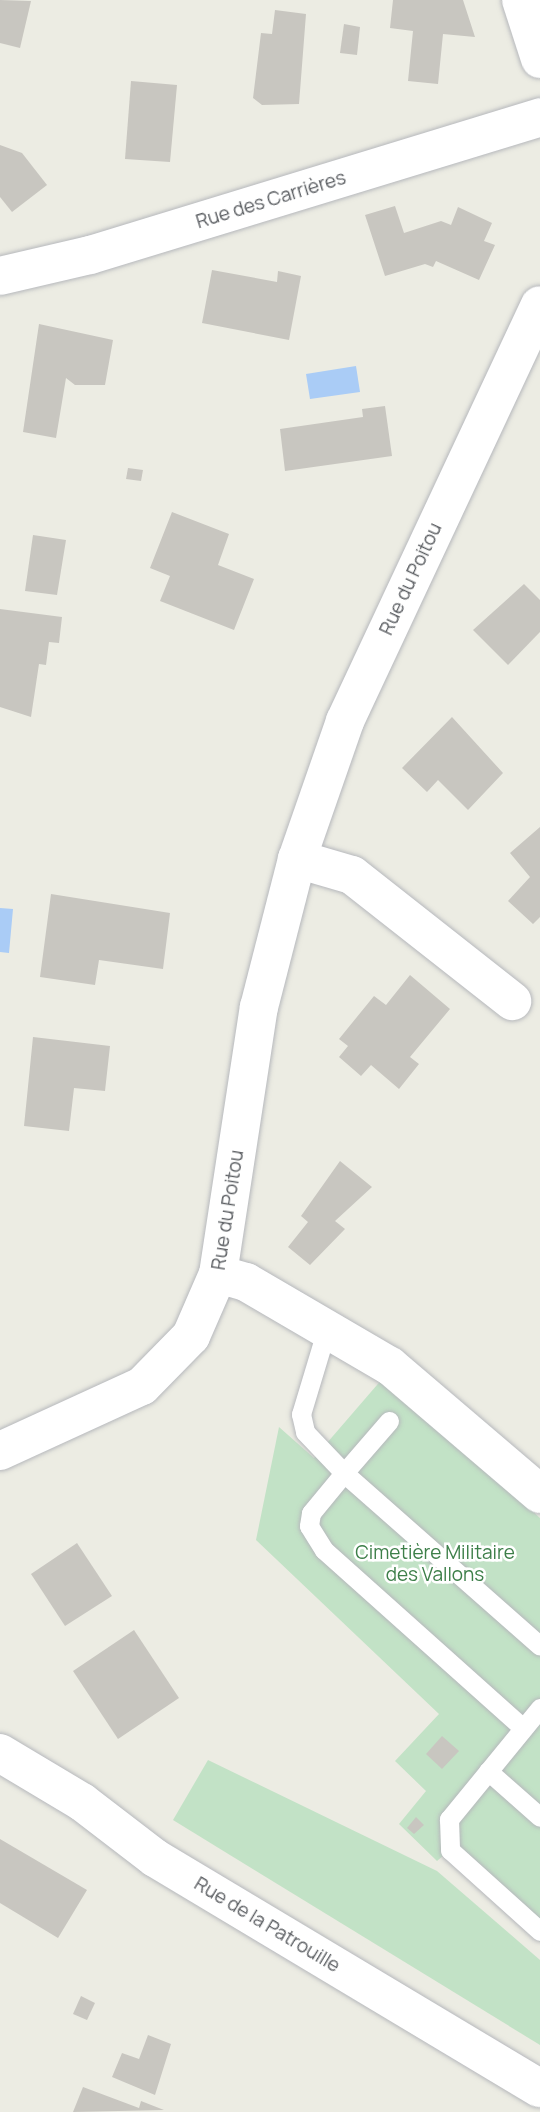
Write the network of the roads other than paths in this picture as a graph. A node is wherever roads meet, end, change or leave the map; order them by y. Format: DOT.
graph roads {
  1 [pos="521,0"];
  2 [pos="540,59"];
  3 [pos="540,117"];
  4 [pos="0,276"];
  5 [pos="540,305"];
  6 [pos="298,859"];
  7 [pos="512,1001"];
  8 [pos="218,1274"];
  9 [pos="327,1328"];
  10 [pos="389,1420"];
  11 [pos="0,1451"];
  12 [pos="344,1473"];
  13 [pos="540,1494"];
  14 [pos="540,1646"];
  15 [pos="540,1708"];
  16 [pos="523,1728"];
  17 [pos="0,1753"];
  18 [pos="488,1771"];
  19 [pos="540,1817"];
  20 [pos="540,1931"];
  21 [pos="540,2088"];
  1 -- 2 [label="street"];
  3 -- 4 [label="street, Rue des Carrières"];
  5 -- 6 [label="street, Rue du Poitou"];
  6 -- 7 [label="street"];
  6 -- 8 [label="street, Rue du Poitou"];
  8 -- 9 [label="street"];
  8 -- 11 [label="street, Rue du Poitou"];
  9 -- 12 [label="lane"];
  9 -- 13 [label="street"];
  10 -- 12 [label="lane"];
  12 -- 14 [label="lane"];
  12 -- 16 [label="lane"];
  15 -- 16 [label="lane"];
  16 -- 18 [label="lane"];
  17 -- 21 [label="street, Rue de la Patrouille"];
  18 -- 19 [label="lane"];
  18 -- 20 [label="lane"];
}
